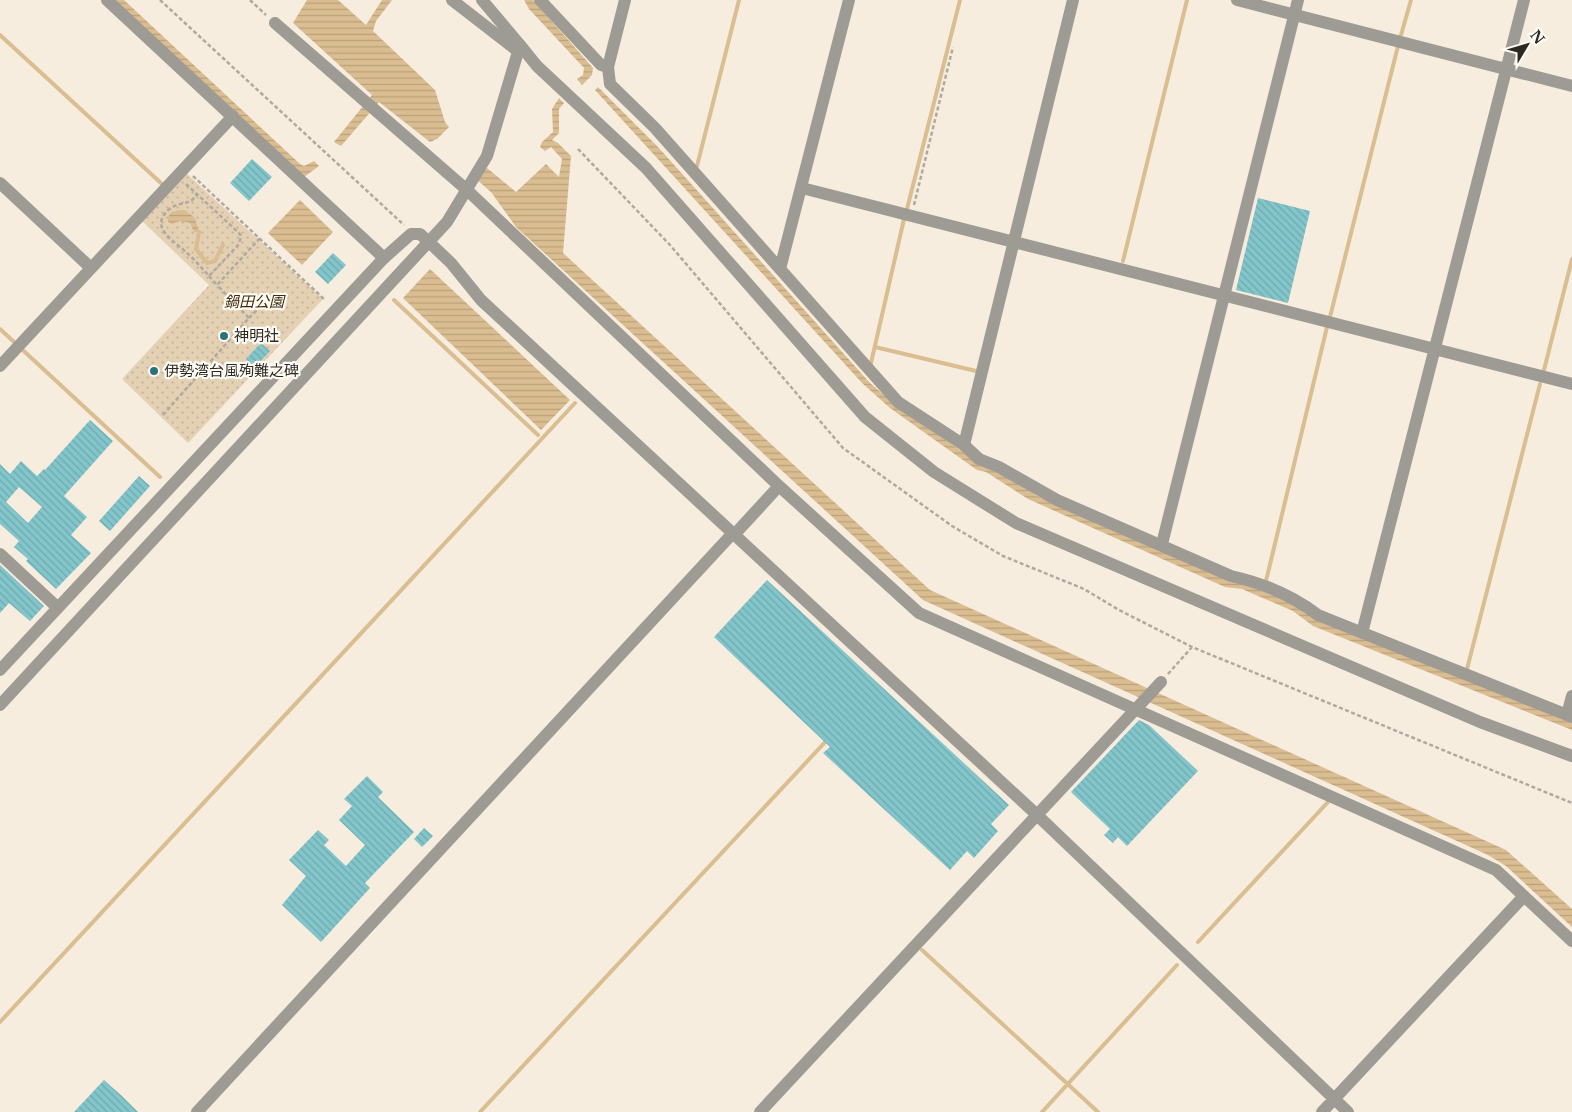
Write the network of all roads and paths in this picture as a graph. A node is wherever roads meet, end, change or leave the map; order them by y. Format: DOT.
graph roads {
  1 [pos="107,0"];
  2 [pos="160,0"];
  3 [pos="250,0"];
  4 [pos="452,0"];
  5 [pos="482,0"];
  6 [pos="540,0"];
  7 [pos="625,0"];
  8 [pos="849,0"];
  9 [pos="1073,0"];
  10 [pos="1237,0"];
  11 [pos="1298,0"];
  12 [pos="1524,0"];
  13 [pos="1295,15"];
  14 [pos="275,23"];
  15 [pos="953,47"];
  16 [pos="519,49"];
  17 [pos="608,67"];
  18 [pos="1507,70"];
  19 [pos="1572,86"];
  20 [pos="233,116"];
  21 [pos="182,172"];
  22 [pos="0,183"];
  23 [pos="470,186"];
  24 [pos="802,188"];
  25 [pos="197,194"];
  26 [pos="911,216"];
  27 [pos="411,234"];
  28 [pos="260,238"];
  29 [pos="430,243"];
  30 [pos="1013,243"];
  31 [pos="384,258"];
  32 [pos="91,268"];
  33 [pos="780,269"];
  34 [pos="209,276"];
  35 [pos="217,285"];
  36 [pos="1223,296"];
  37 [pos="319,307"];
  38 [pos="257,310"];
  39 [pos="249,318"];
  40 [pos="1435,350"];
  41 [pos="0,366"];
  42 [pos="1572,384"];
  43 [pos="163,415"];
  44 [pos="964,445"];
  45 [pos="779,486"];
  46 [pos="734,534"];
  47 [pos="1162,544"];
  48 [pos="0,554"];
  49 [pos="58,608"];
  50 [pos="1362,633"];
  51 [pos="1192,647"];
  52 [pos="0,670"];
  53 [pos="1161,682"];
  54 [pos="1572,696"];
  55 [pos="0,705"];
  56 [pos="1134,710"];
  57 [pos="1570,716"];
  58 [pos="1572,756"];
  59 [pos="1036,814"];
  60 [pos="1524,896"];
  61 [pos="1572,941"];
  62 [pos="1334,1099"];
  63 [pos="197,1112"];
  64 [pos="760,1112"];
  65 [pos="1322,1112"];
  66 [pos="1348,1112"];
  1 -- 20 [label="street"];
  2 -- 27 [label="path"];
  3 -- 14 [label="path"];
  4 -- 16 [label="street"];
  5 -- 16 [label="street"];
  6 -- 17 [label="street"];
  7 -- 17 [label="street"];
  8 -- 24 [label="street"];
  9 -- 30 [label="street"];
  10 -- 13 [label="street"];
  11 -- 13 [label="street"];
  12 -- 18 [label="street"];
  13 -- 18 [label="street"];
  13 -- 36 [label="street"];
  14 -- 23 [label="street"];
  15 -- 26 [label="path"];
  16 -- 23 [label="street"];
  16 -- 58 [label="street"];
  17 -- 33 [label="street"];
  18 -- 19 [label="street"];
  18 -- 40 [label="street"];
  20 -- 21 [label="street"];
  20 -- 31 [label="street"];
  21 -- 25 [label="path"];
  21 -- 28 [label="path"];
  21 -- 32 [label="street"];
  22 -- 32 [label="street"];
  23 -- 29 [label="street"];
  23 -- 45 [label="street"];
  24 -- 26 [label="street"];
  24 -- 33 [label="street"];
  25 -- 34 [label="path"];
  25 -- 34 [label="path"];
  26 -- 30 [label="street"];
  27 -- 29 [label="street"];
  27 -- 31 [label="street"];
  28 -- 35 [label="path"];
  28 -- 37 [label="path"];
  29 -- 46 [label="street"];
  29 -- 55 [label="street"];
  30 -- 36 [label="street"];
  30 -- 44 [label="street"];
  31 -- 49 [label="street"];
  32 -- 41 [label="street"];
  33 -- 44 [label="street"];
  34 -- 35 [label="path"];
  35 -- 39 [label="path"];
  36 -- 40 [label="street"];
  36 -- 47 [label="street"];
  38 -- 39 [label="path"];
  39 -- 43 [label="path"];
  40 -- 42 [label="street"];
  40 -- 50 [label="street"];
  44 -- 47 [label="street"];
  45 -- 46 [label="street"];
  45 -- 56 [label="street"];
  46 -- 59 [label="street"];
  46 -- 63 [label="street"];
  47 -- 50 [label="street"];
  48 -- 49 [label="street"];
  49 -- 52 [label="street"];
  50 -- 57 [label="street"];
  51 -- 53 [label="path"];
  53 -- 56 [label="street"];
  54 -- 57 [label="street"];
  56 -- 59 [label="street"];
  56 -- 60 [label="street"];
  59 -- 62 [label="street"];
  59 -- 64 [label="street"];
  60 -- 61 [label="street"];
  60 -- 62 [label="street"];
  62 -- 65 [label="street"];
  62 -- 66 [label="street"];
}
